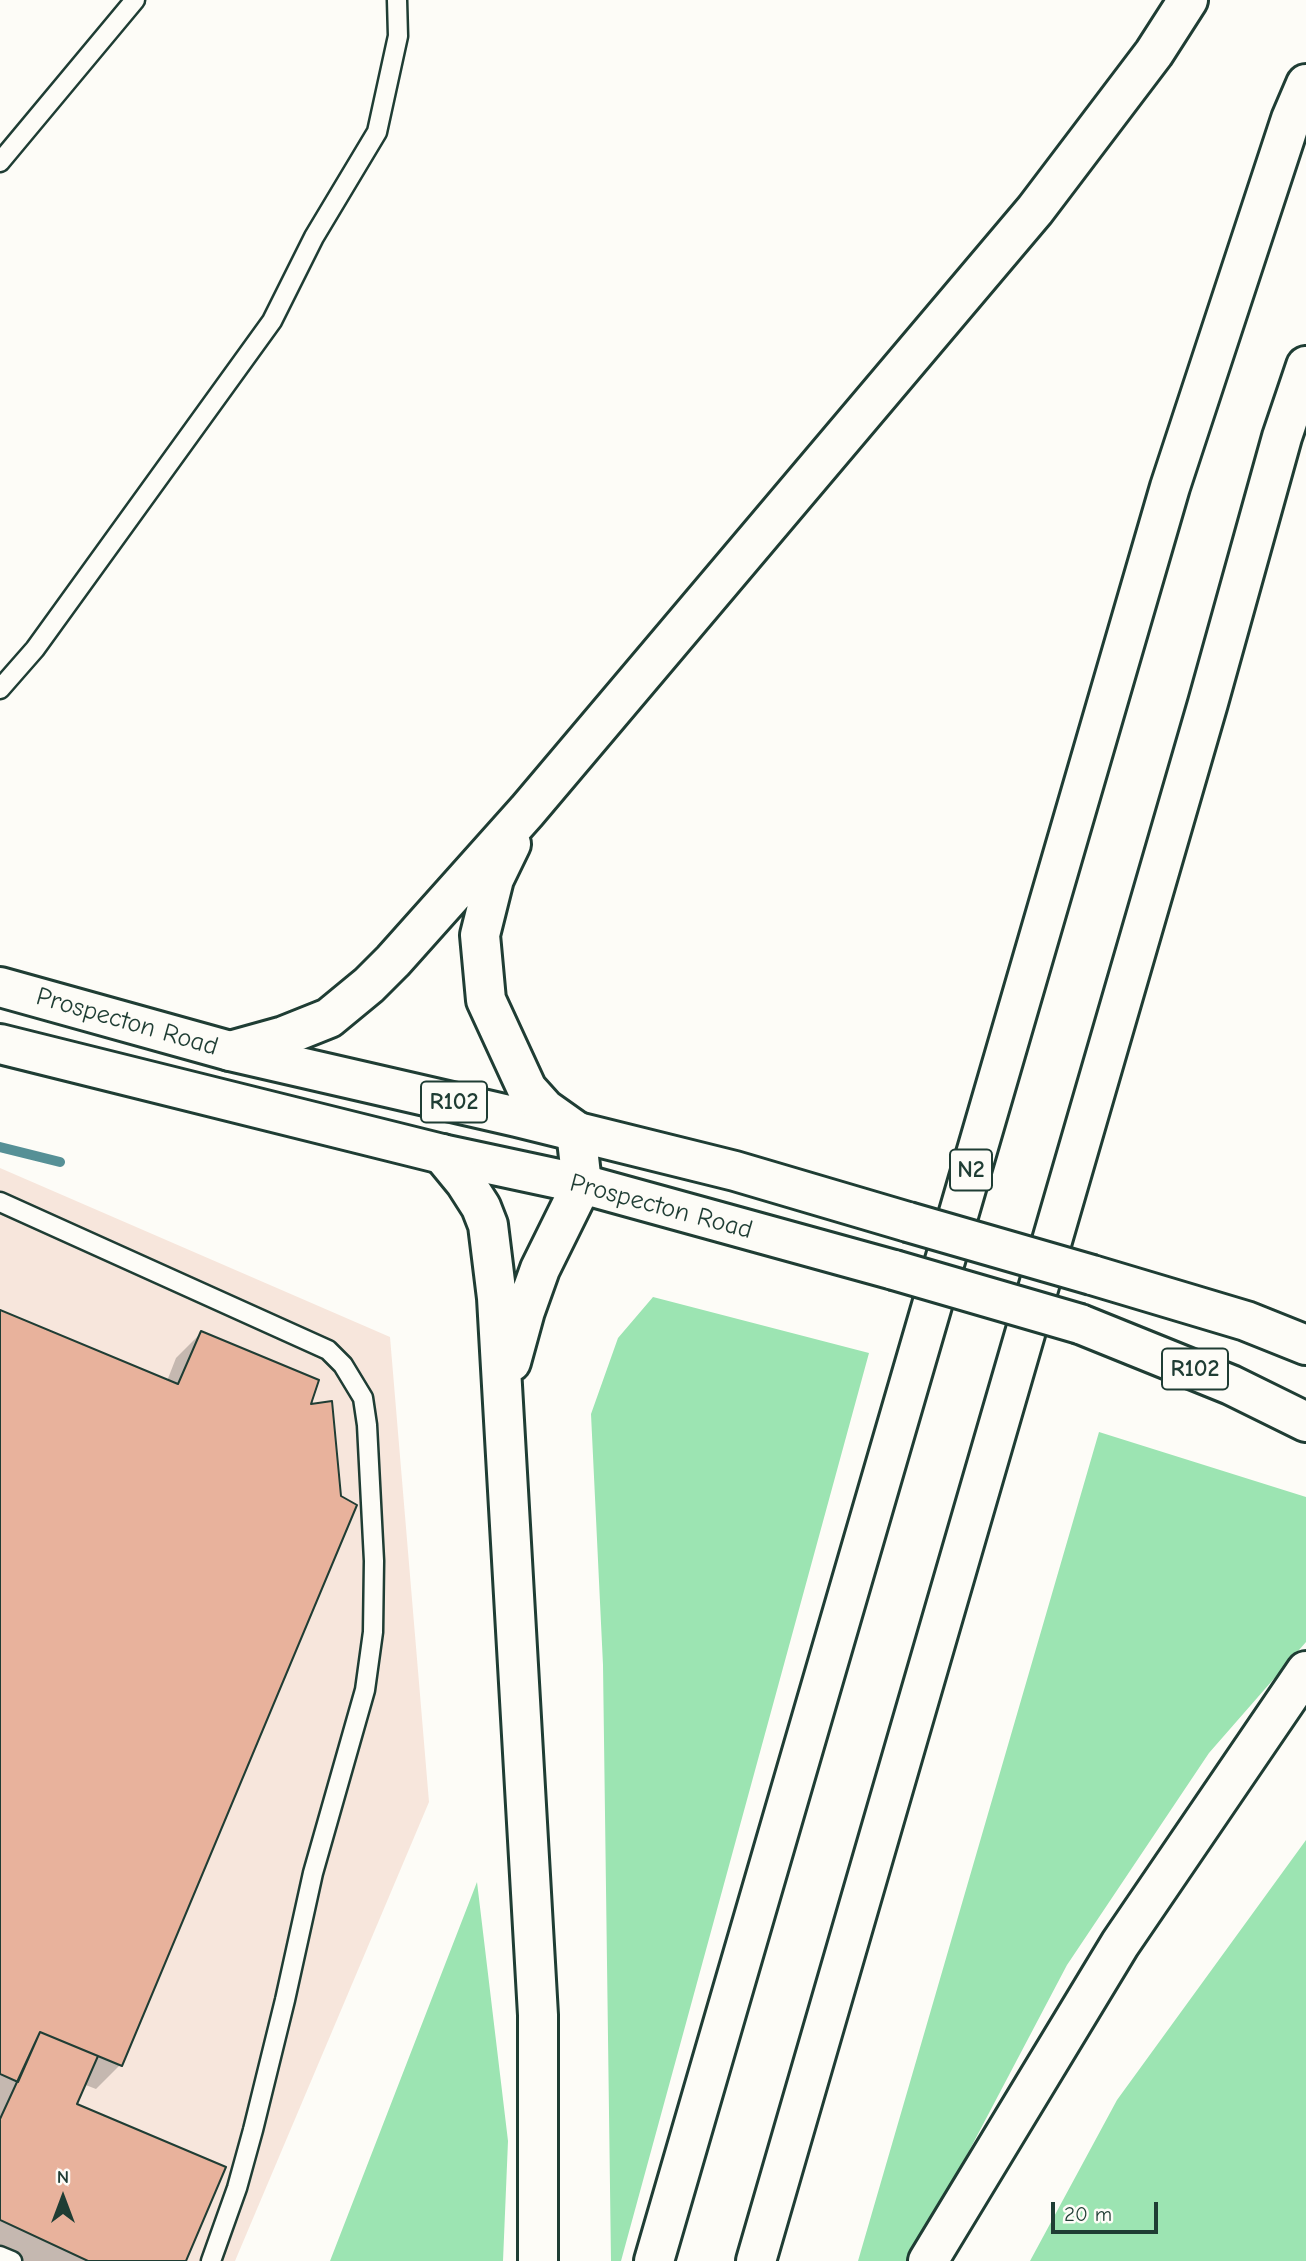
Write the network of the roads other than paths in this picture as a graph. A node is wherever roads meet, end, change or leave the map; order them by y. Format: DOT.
graph roads {
  1 [pos="135,0"];
  2 [pos="397,0"];
  3 [pos="1188,0"];
  4 [pos="1306,84"];
  5 [pos="0,162"];
  6 [pos="1306,366"];
  7 [pos="0,689"];
  8 [pos="527,811"];
  9 [pos="0,986"];
  10 [pos="0,1044"];
  11 [pos="230,1051"];
  12 [pos="576,1131"];
  13 [pos="442,1154"];
  14 [pos="582,1184"];
  15 [pos="0,1202"];
  16 [pos="1306,1345"];
  17 [pos="502,1394"];
  18 [pos="1306,1422"];
  19 [pos="1306,1671"];
  20 [pos="0,2256"];
  21 [pos="12,2261"];
  22 [pos="211,2261"];
  23 [pos="538,2261"];
  24 [pos="654,2261"];
  25 [pos="755,2261"];
  26 [pos="928,2261"];
  1 -- 5 [label="lane"];
  2 -- 7 [label="lane"];
  3 -- 8 [label="main road"];
  4 -- 24 [label="main road, N2"];
  6 -- 25 [label="main road"];
  8 -- 11 [label="main road"];
  8 -- 12 [label="main road"];
  9 -- 11 [label="main road, Prospecton Road / R102"];
  10 -- 13 [label="main road, Prospecton Road / R102"];
  11 -- 12 [label="main road, Prospecton Road / R102"];
  12 -- 14 [label="main road"];
  12 -- 16 [label="main road, Prospecton Road / R102, bridge"];
  13 -- 14 [label="main road, Prospecton Road / R102"];
  13 -- 17 [label="main road"];
  14 -- 17 [label="main road"];
  14 -- 18 [label="main road, Prospecton Road / R102, bridge"];
  15 -- 22 [label="lane"];
  17 -- 23 [label="main road"];
  19 -- 26 [label="main road"];
  20 -- 21 [label="lane"];
}
